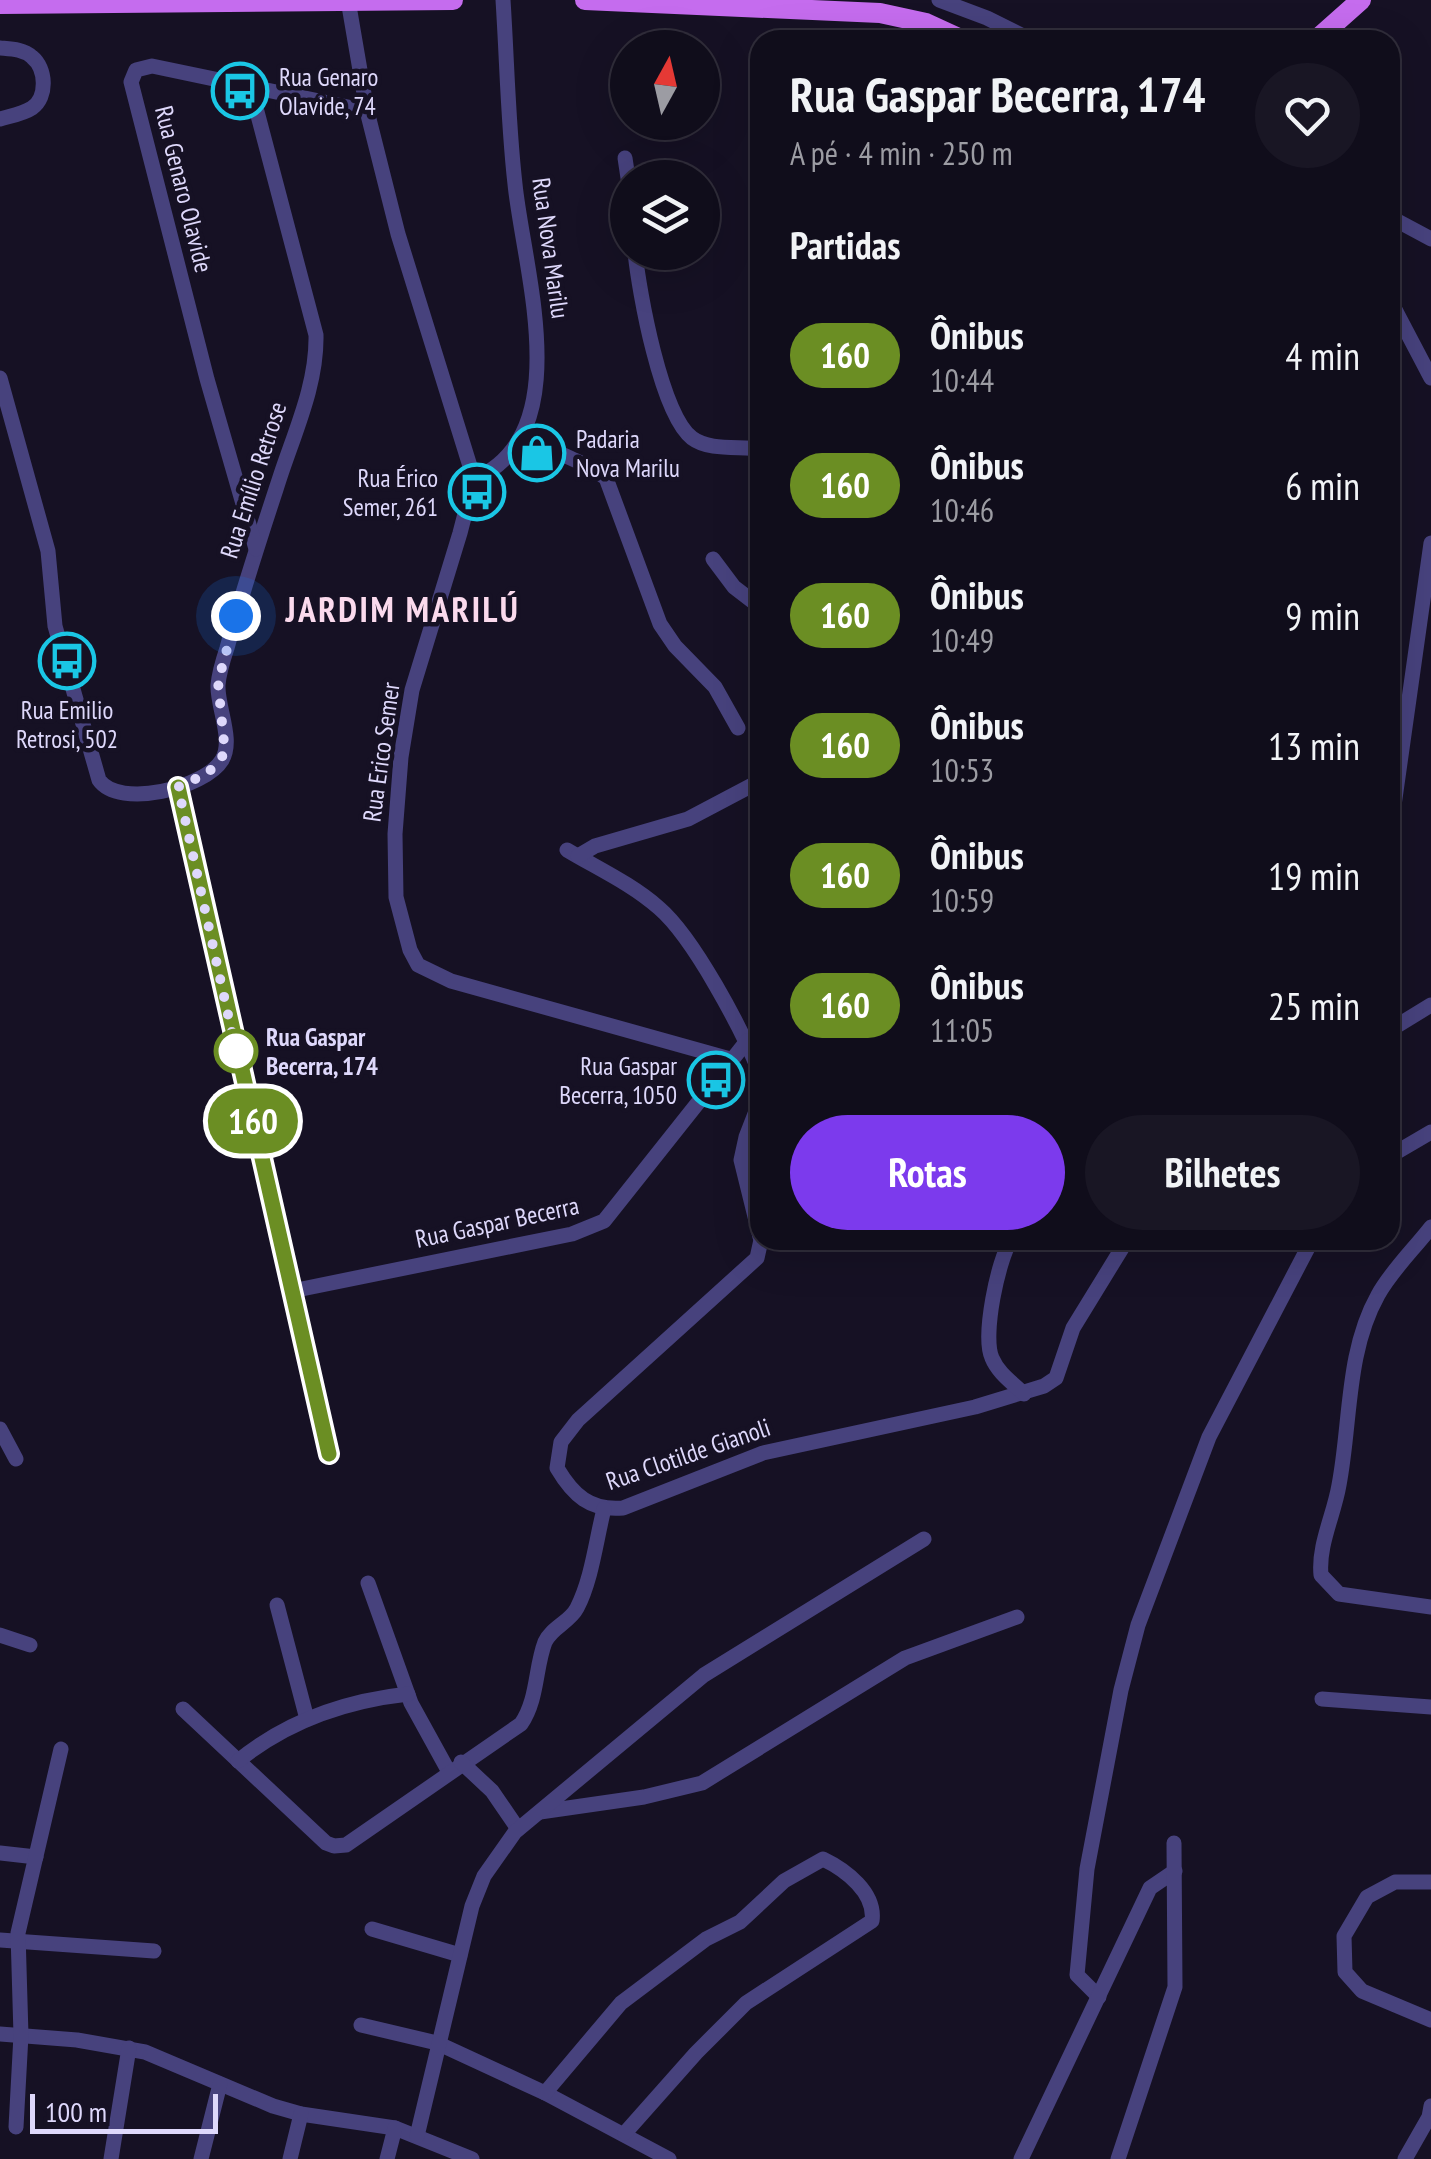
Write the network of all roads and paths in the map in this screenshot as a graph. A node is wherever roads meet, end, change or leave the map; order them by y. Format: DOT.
graph roads {
  1 [pos="348,0"];
  2 [pos="453,0"];
  3 [pos="503,0"];
  4 [pos="585,0"];
  5 [pos="939,0"];
  6 [pos="1361,0"];
  7 [pos="87,1"];
  8 [pos="55,2"];
  9 [pos="0,4"];
  10 [pos="908,9"];
  11 [pos="945,30"];
  12 [pos="1011,30"];
  13 [pos="1327,30"];
  14 [pos="0,48"];
  15 [pos="250,89"];
  16 [pos="367,111"];
  17 [pos="0,119"];
  18 [pos="1400,222"];
  19 [pos="1431,239"];
  20 [pos="638,270"];
  21 [pos="1400,319"];
  22 [pos="0,378"];
  23 [pos="1431,378"];
  24 [pos="522,436"];
  25 [pos="750,448"];
  26 [pos="474,478"];
  27 [pos="1431,544"];
  28 [pos="256,549"];
  29 [pos="713,559"];
  30 [pos="750,599"];
  31 [pos="738,728"];
  32 [pos="1400,763"];
  33 [pos="178,787"];
  34 [pos="750,787"];
  35 [pos="1431,1005"];
  36 [pos="1400,1024"];
  37 [pos="747,1042"];
  38 [pos="750,1049"];
  39 [pos="730,1059"];
  40 [pos="750,1127"];
  41 [pos="1431,1132"];
  42 [pos="1400,1150"];
  43 [pos="750,1195"];
  44 [pos="1431,1228"];
  45 [pos="759,1250"];
  46 [pos="1007,1250"];
  47 [pos="1121,1250"];
  48 [pos="1307,1250"];
  49 [pos="292,1291"];
  50 [pos="1024,1394"];
  51 [pos="1,1434"];
  52 [pos="329,1454"];
  53 [pos="16,1459"];
  54 [pos="604,1509"];
  55 [pos="924,1539"];
  56 [pos="368,1583"];
  57 [pos="277,1605"];
  58 [pos="1431,1607"];
  59 [pos="1016,1617"];
  60 [pos="0,1635"];
  61 [pos="30,1645"];
  62 [pos="408,1694"];
  63 [pos="1322,1698"];
  64 [pos="1431,1707"];
  65 [pos="183,1709"];
  66 [pos="307,1719"];
  67 [pos="61,1749"];
  68 [pos="238,1761"];
  69 [pos="455,1767"];
  70 [pos="536,1812"];
  71 [pos="518,1828"];
  72 [pos="1174,1843"];
  73 [pos="0,1853"];
  74 [pos="36,1857"];
  75 [pos="1174,1871"];
  76 [pos="1431,1882"];
  77 [pos="372,1929"];
  78 [pos="0,1940"];
  79 [pos="19,1941"];
  80 [pos="154,1950"];
  81 [pos="460,1955"];
  82 [pos="1099,1997"];
  83 [pos="1431,2020"];
  84 [pos="361,2024"];
  85 [pos="0,2034"];
  86 [pos="21,2035"];
  87 [pos="437,2043"];
  88 [pos="130,2048"];
  89 [pos="220,2084"];
  90 [pos="545,2093"];
  91 [pos="301,2114"];
  92 [pos="1430,2114"];
  93 [pos="16,2127"];
  94 [pos="395,2128"];
  95 [pos="625,2133"];
  96 [pos="417,2136"];
  97 [pos="111,2159"];
  98 [pos="202,2159"];
  99 [pos="290,2159"];
  100 [pos="387,2159"];
  101 [pos="472,2159"];
  102 [pos="669,2159"];
  103 [pos="1021,2159"];
  104 [pos="1118,2159"];
  105 [pos="1405,2159"];
  1 -- 2 [label="main road"];
  1 -- 7 [label="main road"];
  1 -- 16 [label="street"];
  3 -- 24 [label="street, Rua Nova Marilu"];
  4 -- 10 [label="main road"];
  5 -- 12 [label="street"];
  6 -- 13 [label="main road"];
  7 -- 8 [label="main road"];
  8 -- 9 [label="main road"];
  10 -- 11 [label="main road"];
  14 -- 17 [label="street"];
  15 -- 16 [label="street, Rua Genaro Olavide"];
  15 -- 28 [label="street, Rua Emílio Retrose"];
  15 -- 28 [label="street, Rua Genaro Olavide"];
  16 -- 26 [label="street"];
  18 -- 19 [label="street"];
  20 -- 25 [label="street"];
  21 -- 23 [label="street"];
  22 -- 33 [label="street, Rua Emílio Retrose"];
  24 -- 26 [label="street, Rua Nova Marilu"];
  24 -- 31 [label="street"];
  26 -- 39 [label="street, Rua Erico Semer"];
  27 -- 32 [label="street"];
  28 -- 33 [label="street, Rua Emílio Retrose"];
  29 -- 30 [label="street"];
  33 -- 49 [label="street"];
  34 -- 37 [label="street"];
  35 -- 36 [label="street"];
  37 -- 38 [label="street"];
  37 -- 39 [label="street, Rua Gaspar Becerra"];
  39 -- 49 [label="street, Rua Gaspar Becerra"];
  40 -- 43 [label="street, Rua Clotilde Gianoli"];
  41 -- 42 [label="street"];
  44 -- 58 [label="street"];
  45 -- 54 [label="street, Rua Clotilde Gianoli"];
  46 -- 50 [label="street"];
  47 -- 50 [label="street"];
  48 -- 82 [label="street"];
  49 -- 52 [label="street"];
  50 -- 54 [label="street, Rua Clotilde Gianoli"];
  51 -- 53 [label="street"];
  54 -- 69 [label="street"];
  55 -- 70 [label="street"];
  56 -- 62 [label="street"];
  57 -- 66 [label="street"];
  59 -- 70 [label="street"];
  60 -- 61 [label="street"];
  62 -- 66 [label="street"];
  62 -- 69 [label="street"];
  63 -- 64 [label="street"];
  65 -- 68 [label="street"];
  66 -- 68 [label="street"];
  67 -- 74 [label="street"];
  68 -- 69 [label="street"];
  69 -- 71 [label="street"];
  70 -- 71 [label="street"];
  71 -- 81 [label="street"];
  72 -- 75 [label="street"];
  73 -- 74 [label="street"];
  74 -- 79 [label="street"];
  75 -- 82 [label="street"];
  75 -- 104 [label="street"];
  76 -- 83 [label="street"];
  77 -- 81 [label="street"];
  78 -- 79 [label="street"];
  79 -- 80 [label="street"];
  79 -- 86 [label="street"];
  81 -- 87 [label="street"];
  82 -- 103 [label="street"];
  84 -- 87 [label="street"];
  85 -- 86 [label="street"];
  86 -- 88 [label="street"];
  86 -- 93 [label="street"];
  87 -- 90 [label="street"];
  87 -- 96 [label="street"];
  88 -- 89 [label="street"];
  88 -- 97 [label="street"];
  89 -- 91 [label="street"];
  89 -- 98 [label="street"];
  90 -- 95 [label="street"];
  90 -- 95 [label="street"];
  91 -- 94 [label="street"];
  91 -- 99 [label="street"];
  92 -- 105 [label="street"];
  94 -- 96 [label="street"];
  94 -- 100 [label="street"];
  95 -- 102 [label="street"];
  96 -- 101 [label="street"];
}
